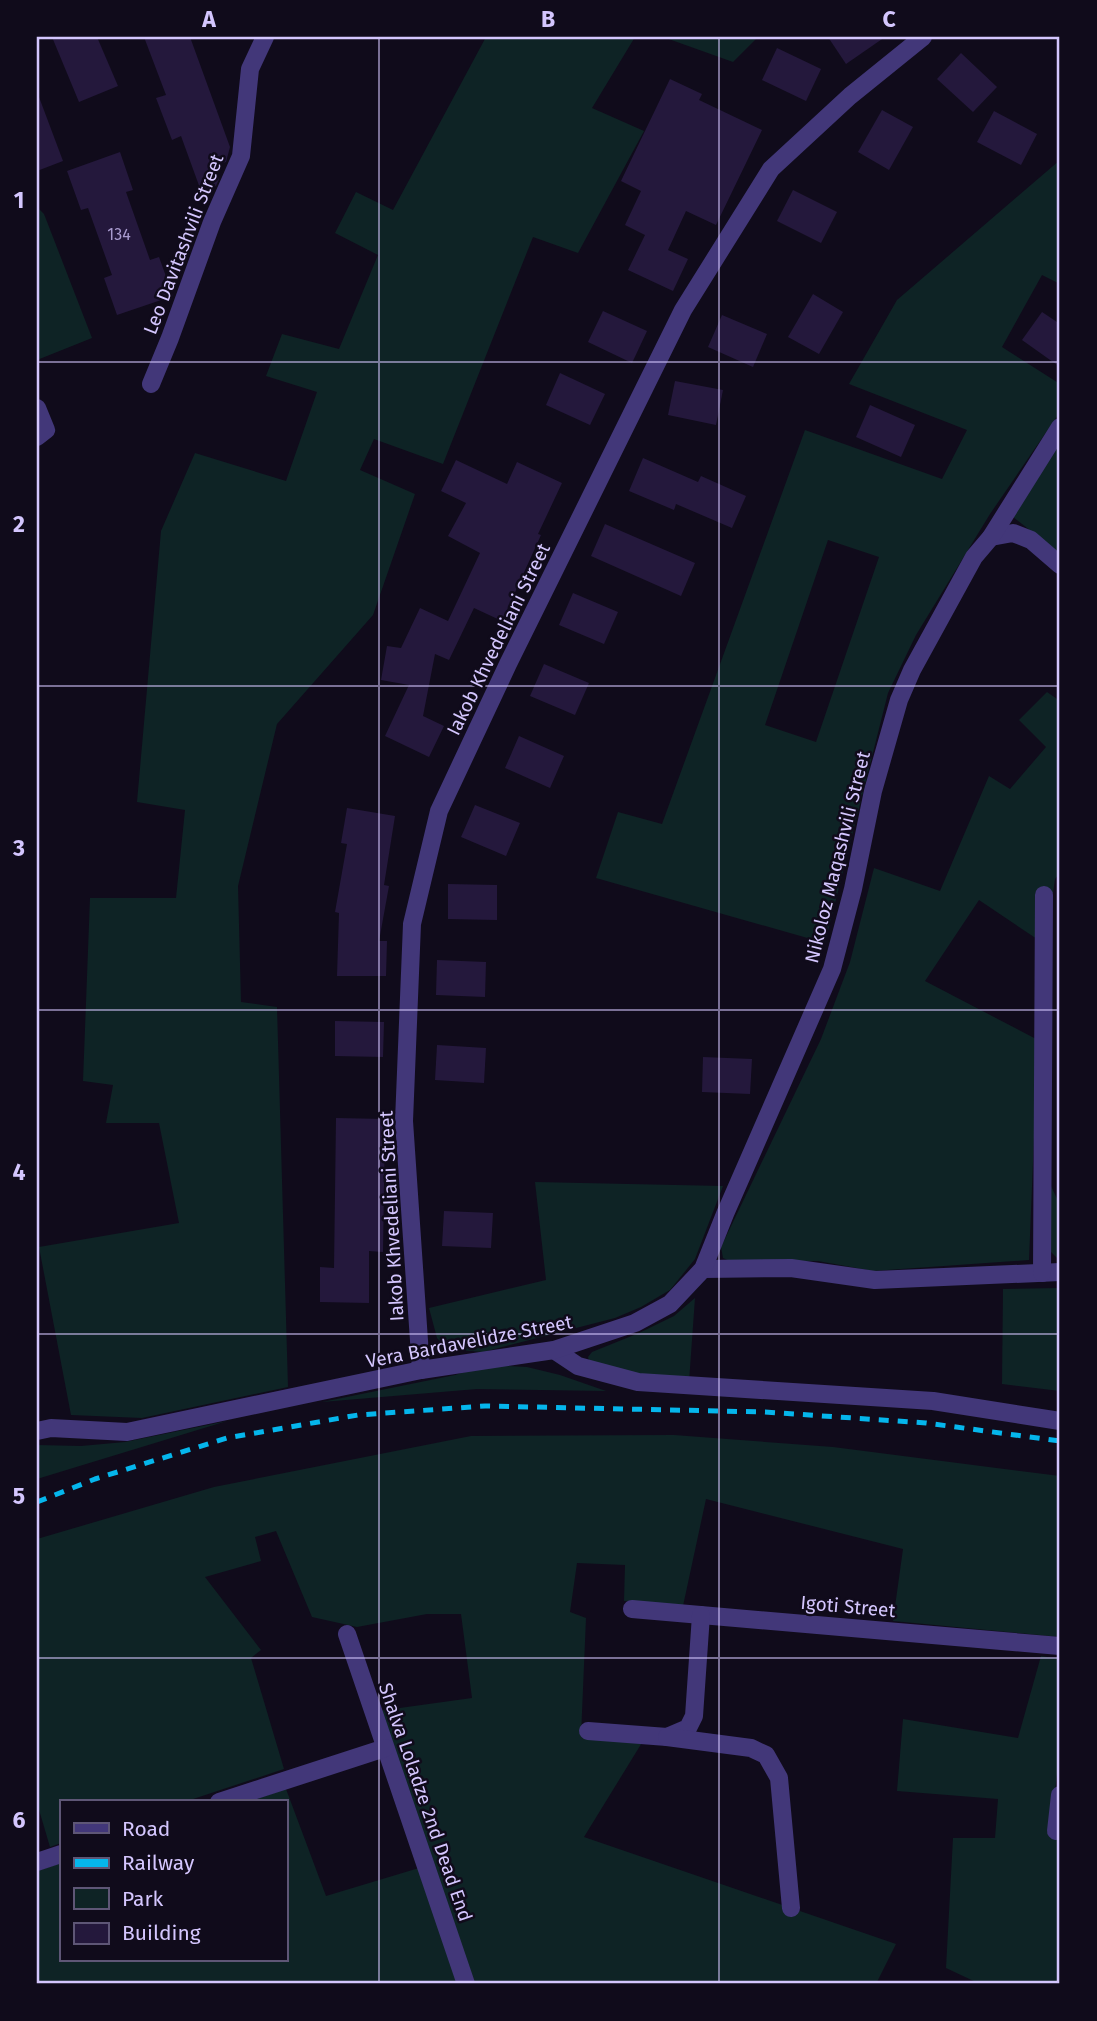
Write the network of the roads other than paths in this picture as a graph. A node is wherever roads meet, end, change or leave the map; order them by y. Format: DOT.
graph roads {
  1 [pos="265,37"];
  2 [pos="923,37"];
  3 [pos="151,384"];
  4 [pos="37,408"];
  5 [pos="1060,427"];
  6 [pos="37,437"];
  7 [pos="991,537"];
  8 [pos="1060,565"];
  9 [pos="1044,895"];
  10 [pos="703,1269"];
  11 [pos="1060,1272"];
  12 [pos="1042,1273"];
  13 [pos="554,1350"];
  14 [pos="421,1370"];
  15 [pos="1060,1421"];
  16 [pos="37,1431"];
  17 [pos="632,1609"];
  18 [pos="701,1615"];
  19 [pos="347,1634"];
  20 [pos="1060,1646"];
  21 [pos="588,1731"];
  22 [pos="667,1737"];
  23 [pos="385,1748"];
  24 [pos="1060,1795"];
  25 [pos="225,1800"];
  26 [pos="1056,1831"];
  27 [pos="60,1854"];
  28 [pos="37,1863"];
  29 [pos="791,1908"];
  30 [pos="466,1984"];
  1 -- 3 [label="street, Leo Davitashvili Street"];
  2 -- 14 [label="street, Iakob Khvedeliani Street"];
  4 -- 6 [label="street"];
  5 -- 7 [label="street, Nikoloz Maqashvili Street"];
  7 -- 8 [label="street"];
  7 -- 10 [label="street, Nikoloz Maqashvili Street"];
  9 -- 12 [label="street"];
  10 -- 12 [label="street"];
  10 -- 13 [label="street, Vera Bardavelidze Street"];
  11 -- 12 [label="street"];
  13 -- 14 [label="street, Vera Bardavelidze Street"];
  13 -- 15 [label="street"];
  14 -- 16 [label="street, Vera Bardavelidze Street"];
  17 -- 18 [label="street, Igoti Street"];
  18 -- 20 [label="street, Igoti Street"];
  18 -- 22 [label="street"];
  19 -- 23 [label="street, Shalva Loladze 2nd Dead End"];
  21 -- 22 [label="street"];
  22 -- 29 [label="street"];
  23 -- 25 [label="street"];
  23 -- 30 [label="street, Shalva Loladze 2nd Dead End"];
  24 -- 26 [label="street"];
  27 -- 28 [label="street"];
}
